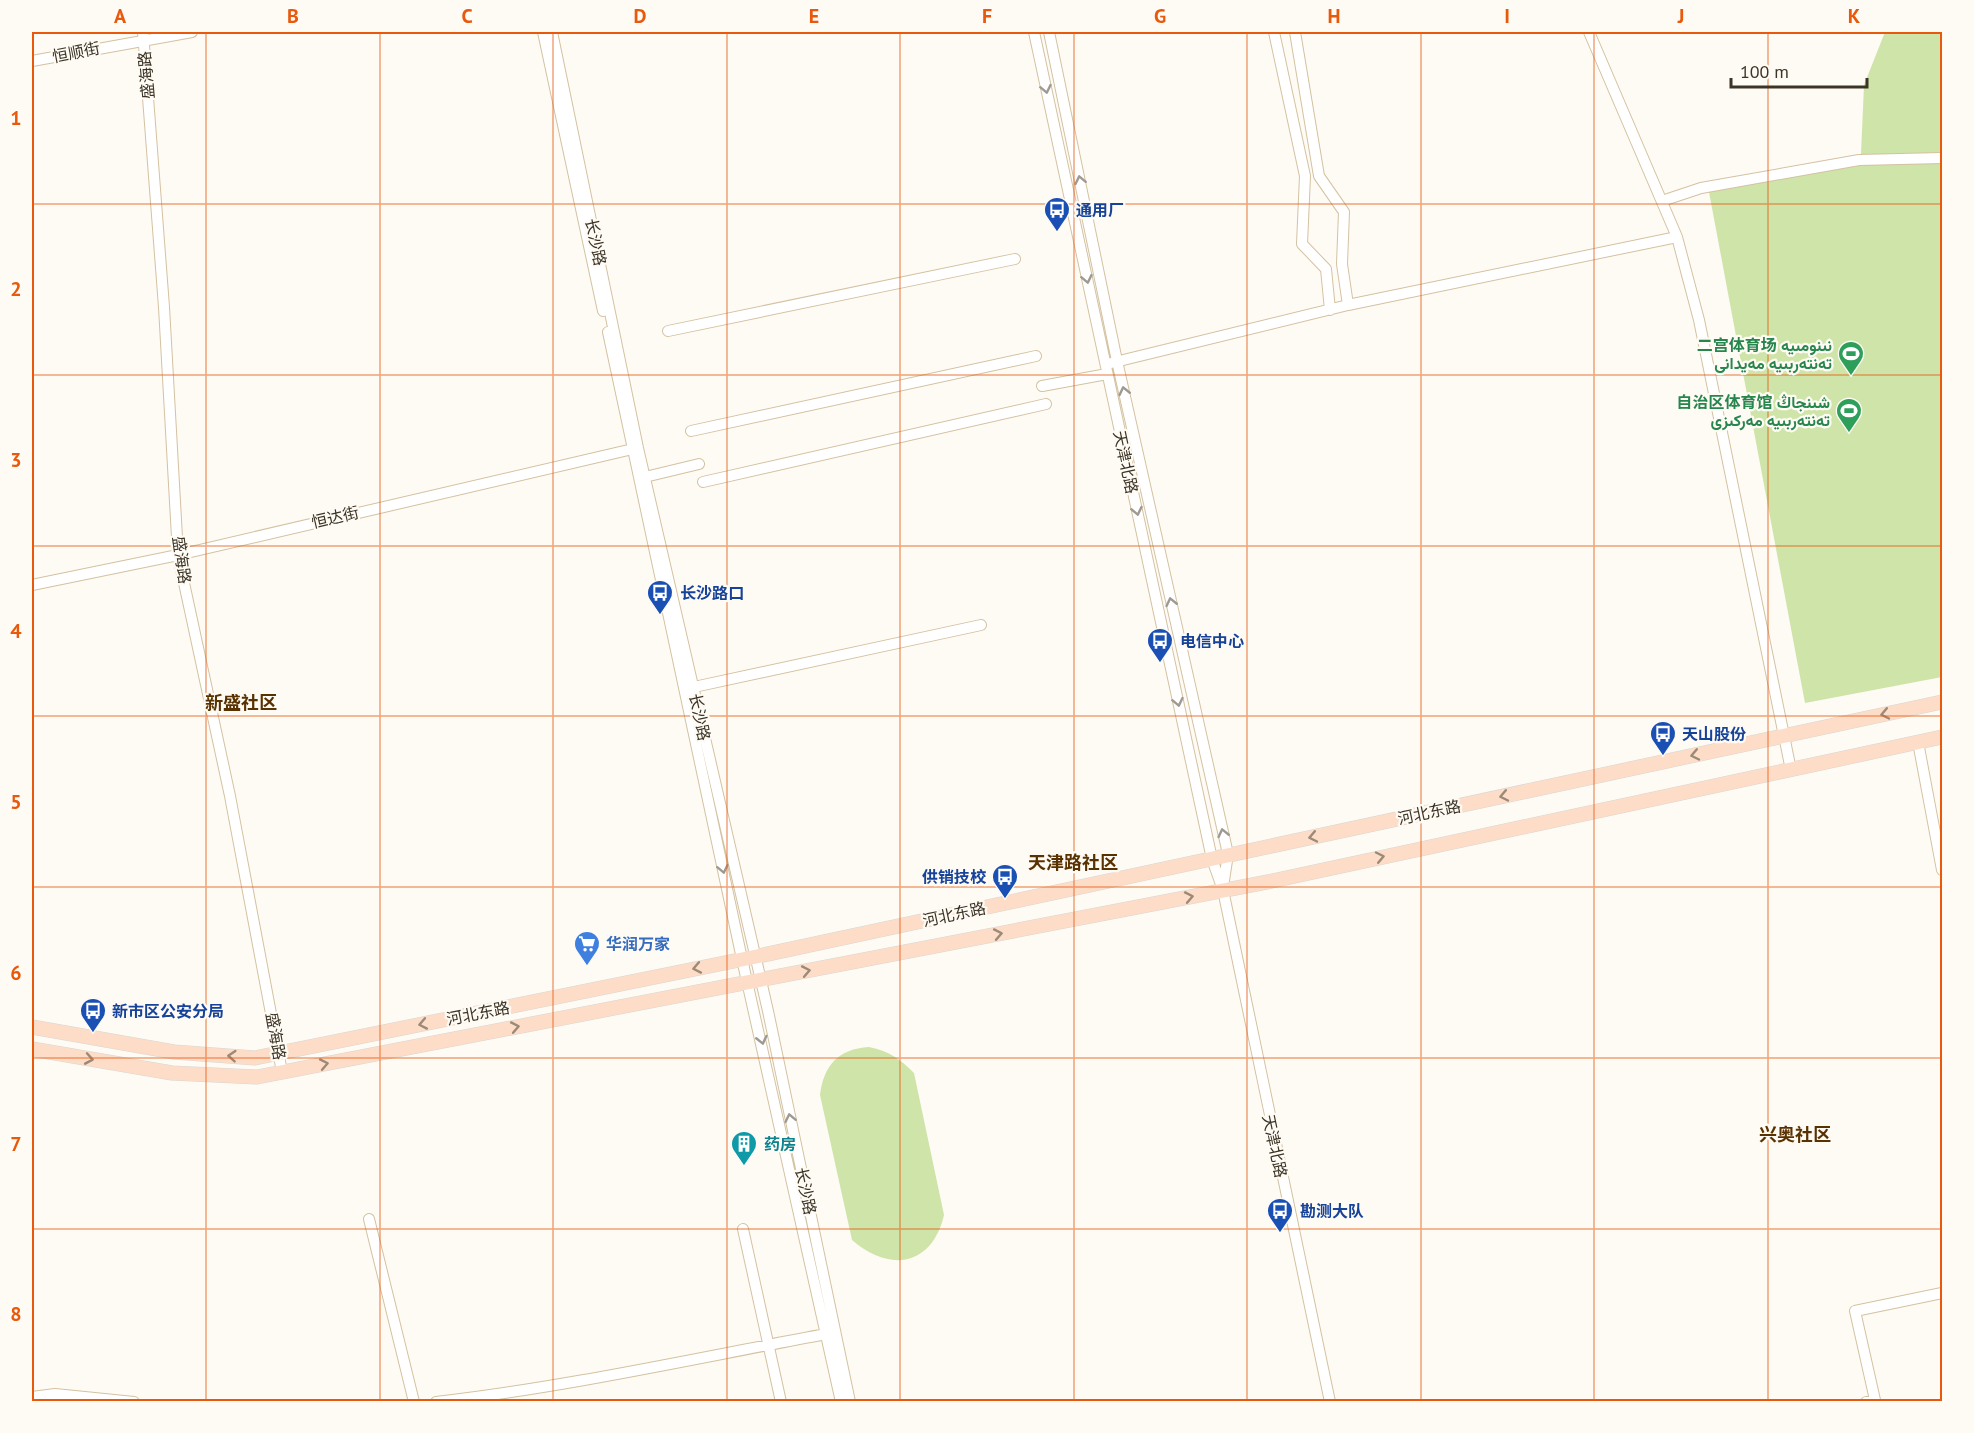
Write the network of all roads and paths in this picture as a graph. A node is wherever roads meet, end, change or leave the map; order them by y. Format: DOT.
graph roads {
  1 [pos="192,32"];
  2 [pos="543,32"];
  3 [pos="552,32"];
  4 [pos="1034,32"];
  5 [pos="1049,32"];
  6 [pos="1274,32"];
  7 [pos="1294,32"];
  8 [pos="1589,32"];
  9 [pos="143,36"];
  10 [pos="32,61"];
  11 [pos="1942,158"];
  12 [pos="1662,201"];
  13 [pos="1677,237"];
  14 [pos="1015,259"];
  15 [pos="1348,305"];
  16 [pos="1330,310"];
  17 [pos="668,330"];
  18 [pos="1036,356"];
  19 [pos="1118,361"];
  20 [pos="1106,370"];
  21 [pos="1042,386"];
  22 [pos="1046,404"];
  23 [pos="691,431"];
  24 [pos="635,448"];
  25 [pos="699,464"];
  26 [pos="645,477"];
  27 [pos="703,482"];
  28 [pos="178,555"];
  29 [pos="32,585"];
  30 [pos="981,625"];
  31 [pos="694,687"];
  32 [pos="1942,702"];
  33 [pos="1785,736"];
  34 [pos="1942,737"];
  35 [pos="1918,742"];
  36 [pos="1791,770"];
  37 [pos="1228,854"];
  38 [pos="1212,859"];
  39 [pos="1942,870"];
  40 [pos="1223,891"];
  41 [pos="748,958"];
  42 [pos="754,982"];
  43 [pos="32,1027"];
  44 [pos="32,1049"];
  45 [pos="279,1053"];
  46 [pos="282,1072"];
  47 [pos="369,1219"];
  48 [pos="743,1229"];
  49 [pos="1942,1293"];
  50 [pos="826,1334"];
  51 [pos="768,1345"];
  52 [pos="32,1397"];
  53 [pos="134,1401"];
  54 [pos="414,1401"];
  55 [pos="436,1401"];
  56 [pos="781,1401"];
  57 [pos="841,1401"];
  58 [pos="850,1401"];
  59 [pos="1330,1401"];
  60 [pos="1866,1401"];
  1 -- 9 [label="street, 恒顺街"];
  2 -- 24 [label="street, 长沙路"];
  3 -- 24 [label="street, 长沙路"];
  4 -- 20 [label="street, 天津北路, one-way"];
  19 -- 5 [label="street, 天津北路, one-way"];
  6 -- 16 [label="street"];
  7 -- 15 [label="street"];
  8 -- 12 [label="street"];
  9 -- 10 [label="street, 恒顺街"];
  9 -- 28 [label="street, 盛海路"];
  11 -- 12 [label="street"];
  12 -- 13 [label="street"];
  13 -- 15 [label="street"];
  13 -- 33 [label="street"];
  14 -- 17 [label="street"];
  15 -- 16 [label="street"];
  16 -- 19 [label="street"];
  18 -- 23 [label="street"];
  19 -- 20 [label="street"];
  37 -- 19 [label="street, 天津北路, one-way"];
  20 -- 21 [label="street"];
  20 -- 38 [label="street, 天津北路, one-way"];
  22 -- 27 [label="street"];
  24 -- 26 [label="street, 长沙路"];
  24 -- 28 [label="street, 恒达街"];
  24 -- 41 [label="street, 长沙路, one-way"];
  25 -- 26 [label="street"];
  26 -- 31 [label="street, 长沙路"];
  28 -- 29 [label="street, 恒达街"];
  28 -- 45 [label="street, 盛海路"];
  30 -- 31 [label="street"];
  31 -- 41 [label="street, 长沙路"];
  32 -- 33 [label="main road, 河北东路, one-way"];
  33 -- 36 [label="street"];
  33 -- 37 [label="main road, 河北东路, one-way"];
  34 -- 35 [label="main road"];
  35 -- 36 [label="main road"];
  35 -- 39 [label="street"];
  40 -- 36 [label="main road, one-way"];
  37 -- 38 [label="main road, 河北东路"];
  37 -- 40 [label="street, 天津北路"];
  38 -- 40 [label="street, 天津北路"];
  38 -- 41 [label="main road, 河北东路"];
  42 -- 40 [label="main road, one-way"];
  40 -- 59 [label="street, 天津北路"];
  41 -- 42 [label="street, 长沙路"];
  41 -- 45 [label="main road, 河北东路, one-way"];
  46 -- 42 [label="main road, one-way"];
  42 -- 50 [label="street, 长沙路, one-way"];
  58 -- 42 [label="street, 长沙路, one-way"];
  45 -- 43 [label="main road, 河北东路, one-way"];
  44 -- 46 [label="main road, one-way"];
  45 -- 46 [label="street, 盛海路"];
  47 -- 54 [label="street"];
  48 -- 51 [label="street"];
  49 -- 60 [label="street"];
  50 -- 51 [label="street"];
  50 -- 57 [label="street, 长沙路"];
  51 -- 55 [label="street"];
  51 -- 56 [label="street"];
  52 -- 53 [label="street"];
}
